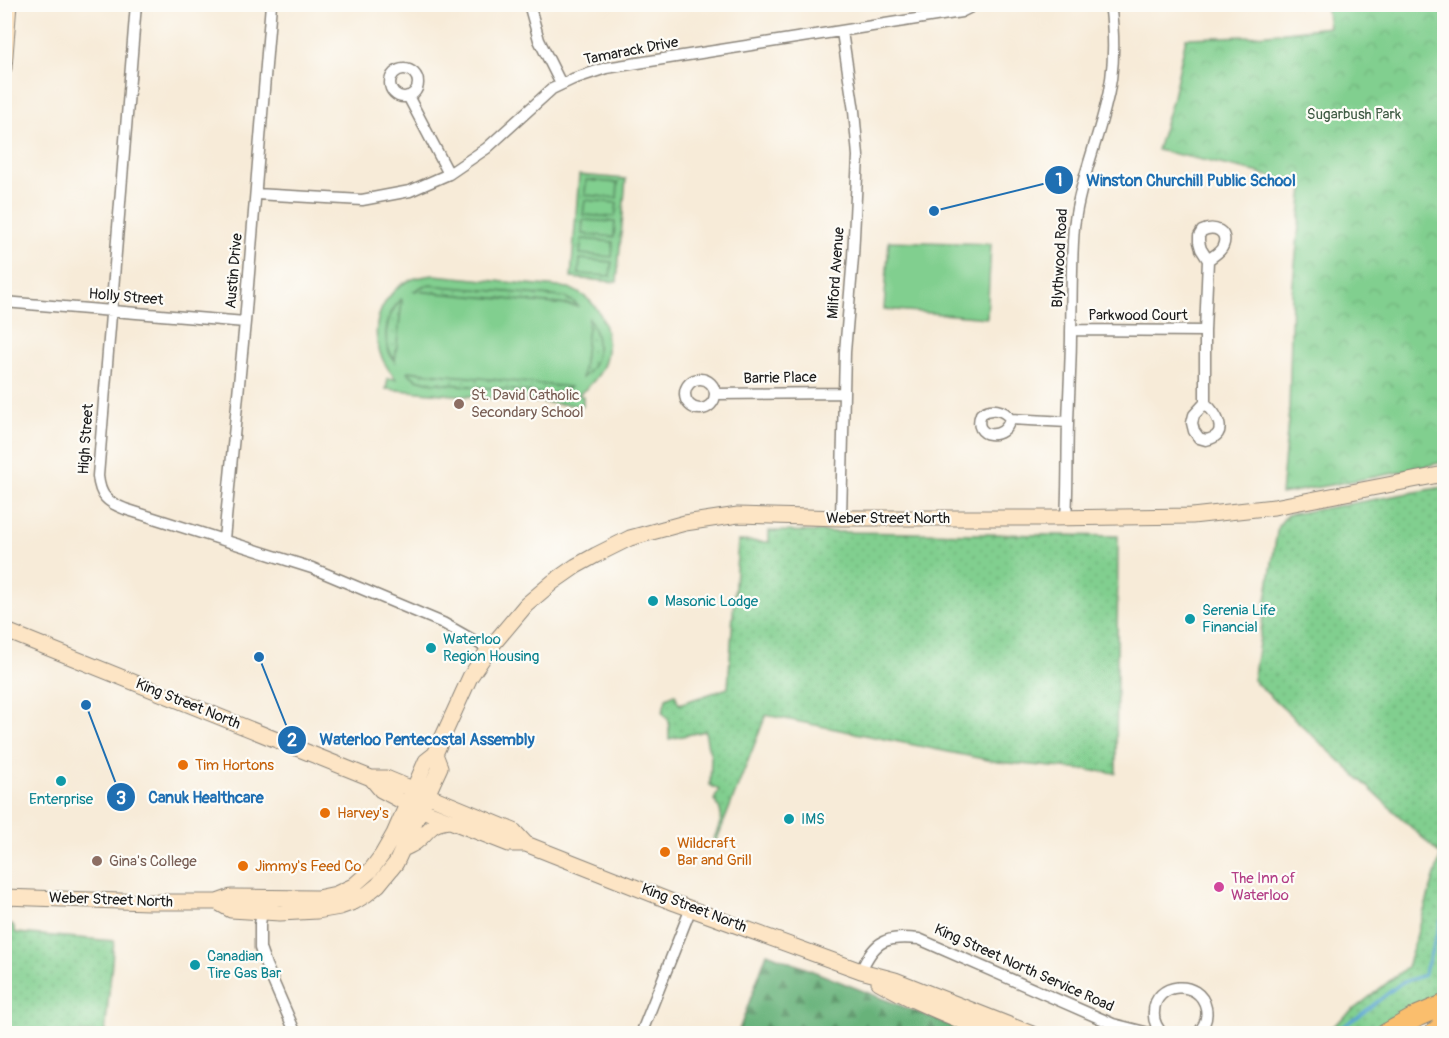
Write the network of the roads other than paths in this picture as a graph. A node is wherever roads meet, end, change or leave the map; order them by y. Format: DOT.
graph roads {
  1 [pos="9,4"];
  2 [pos="136,4"];
  3 [pos="271,4"];
  4 [pos="529,4"];
  5 [pos="972,4"];
  6 [pos="1110,4"];
  7 [pos="842,32"];
  8 [pos="4,68"];
  9 [pos="561,84"];
  10 [pos="408,96"];
  11 [pos="449,174"];
  12 [pos="256,194"];
  13 [pos="1208,260"];
  14 [pos="4,302"];
  15 [pos="111,311"];
  16 [pos="245,322"];
  17 [pos="1071,330"];
  18 [pos="1205,331"];
  19 [pos="844,393"];
  20 [pos="716,394"];
  21 [pos="1205,403"];
  22 [pos="1010,420"];
  23 [pos="1068,422"];
  24 [pos="1444,474"];
  25 [pos="842,518"];
  26 [pos="1066,518"];
  27 [pos="224,539"];
  28 [pos="4,630"];
  29 [pos="489,649"];
  30 [pos="417,800"];
  31 [pos="448,821"];
  32 [pos="526,844"];
  33 [pos="402,849"];
  34 [pos="4,897"];
  35 [pos="263,904"];
  36 [pos="692,908"];
  37 [pos="861,971"];
  38 [pos="1444,1005"];
  39 [pos="1444,1024"];
  40 [pos="296,1034"];
  41 [pos="641,1034"];
  42 [pos="993,1034"];
  43 [pos="1032,1034"];
  44 [pos="1153,1034"];
  45 [pos="1163,1034"];
  46 [pos="1197,1034"];
  47 [pos="1386,1034"];
  48 [pos="1434,1034"];
  1 -- 8 [label="main road"];
  2 -- 15 [label="street, High Street"];
  3 -- 12 [label="street, Austin Drive"];
  4 -- 9 [label="street"];
  5 -- 7 [label="street, Tamarack Drive"];
  6 -- 17 [label="street, Blythwood Road"];
  7 -- 9 [label="street, Tamarack Drive"];
  7 -- 19 [label="street, Milford Avenue"];
  9 -- 11 [label="street, Tamarack Drive"];
  10 -- 11 [label="street"];
  11 -- 12 [label="street, Tamarack Drive"];
  12 -- 16 [label="street, Austin Drive"];
  13 -- 18 [label="street, Parkwood Court"];
  14 -- 15 [label="street, Holly Street"];
  15 -- 16 [label="street, Holly Street"];
  15 -- 27 [label="street, High Street"];
  16 -- 27 [label="street, Austin Drive"];
  17 -- 18 [label="street, Parkwood Court"];
  17 -- 23 [label="street, Blythwood Road"];
  18 -- 21 [label="street, Parkwood Court"];
  19 -- 20 [label="street, Barrie Place"];
  19 -- 25 [label="street, Milford Avenue"];
  22 -- 23 [label="street"];
  23 -- 26 [label="street, Blythwood Road"];
  24 -- 26 [label="main road, Weber Street North"];
  25 -- 26 [label="main road, Weber Street North"];
  25 -- 29 [label="main road, Weber Street North"];
  27 -- 29 [label="street, High Street"];
  28 -- 30 [label="main road, King Street North"];
  29 -- 30 [label="main road, Weber Street North"];
  30 -- 31 [label="main road, King Street North"];
  30 -- 32 [label="main road, King Street North"];
  30 -- 33 [label="main road, Weber Street North"];
  30 -- 35 [label="main road, Weber Street North"];
  31 -- 32 [label="main road, King Street North"];
  31 -- 33 [label="main road"];
  32 -- 36 [label="main road, King Street North"];
  33 -- 35 [label="main road, Weber Street North"];
  34 -- 35 [label="main road, Weber Street North"];
  35 -- 40 [label="street"];
  36 -- 37 [label="main road, King Street North"];
  36 -- 41 [label="street"];
  37 -- 42 [label="main road, King Street North"];
  37 -- 43 [label="main road, King Street North"];
  37 -- 44 [label="street, King Street North Service Road"];
  38 -- 47 [label="highway"];
  39 -- 48 [label="highway"];
  45 -- 46 [label="street"];
}
